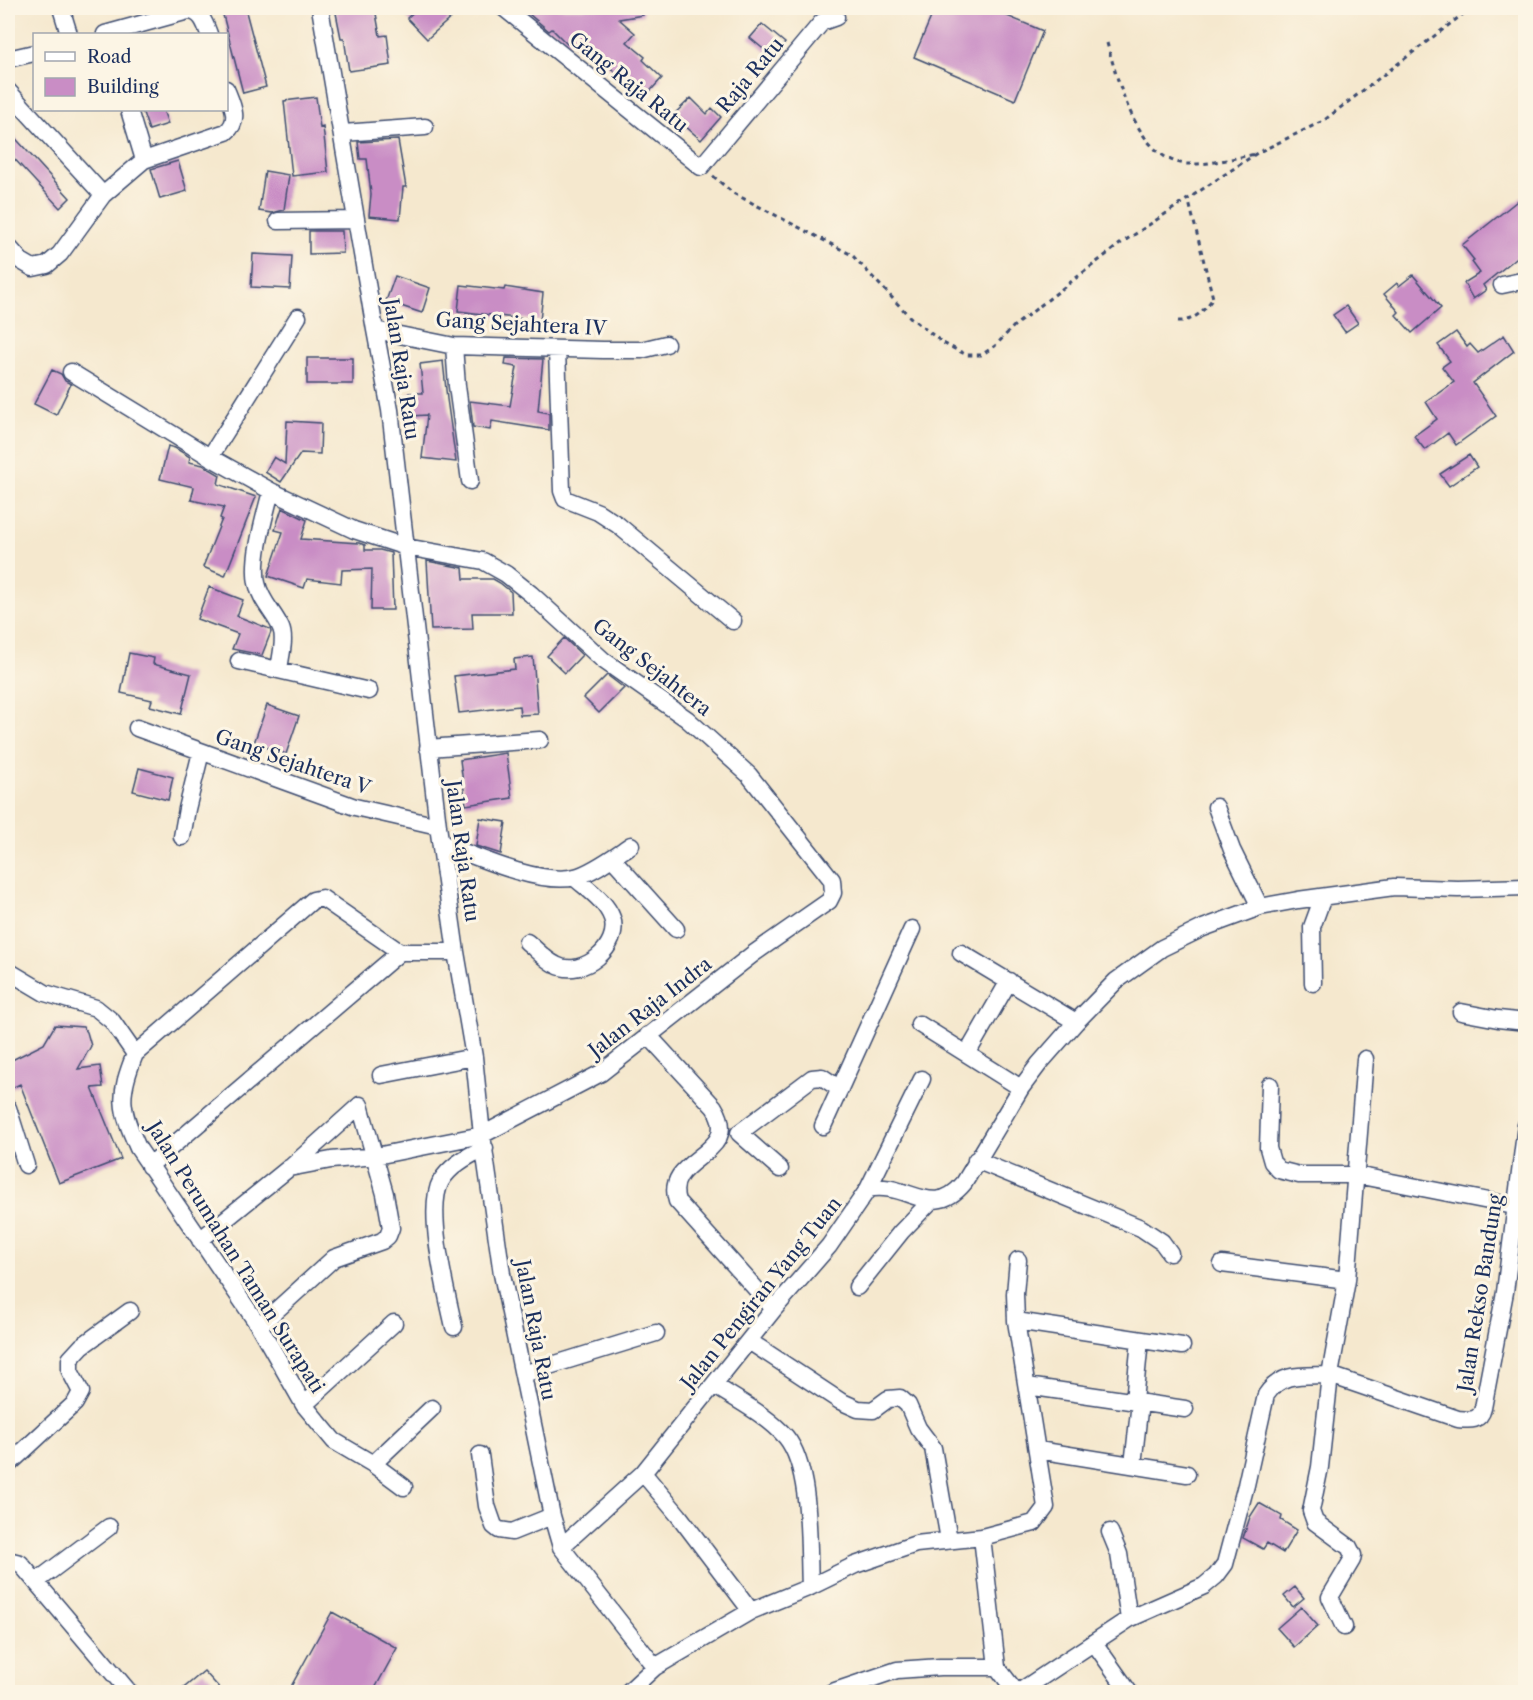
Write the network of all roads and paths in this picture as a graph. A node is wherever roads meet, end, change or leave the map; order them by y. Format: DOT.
graph roads {
  1 [pos="61,8"];
  2 [pos="321,8"];
  3 [pos="1471,8"];
  4 [pos="509,9"];
  5 [pos="836,17"];
  6 [pos="69,33"];
  7 [pos="109,33"];
  8 [pos="208,33"];
  9 [pos="1107,43"];
  10 [pos="33,53"];
  11 [pos="8,59"];
  12 [pos="8,91"];
  13 [pos="228,95"];
  14 [pos="129,111"];
  15 [pos="424,127"];
  16 [pos="342,133"];
  17 [pos="1257,153"];
  18 [pos="144,160"];
  19 [pos="701,167"];
  20 [pos="103,195"];
  21 [pos="1188,198"];
  22 [pos="278,220"];
  23 [pos="356,220"];
  24 [pos="8,246"];
  25 [pos="1526,280"];
  26 [pos="1502,285"];
  27 [pos="298,317"];
  28 [pos="1178,321"];
  29 [pos="375,330"];
  30 [pos="666,344"];
  31 [pos="454,346"];
  32 [pos="557,350"];
  33 [pos="71,372"];
  34 [pos="210,457"];
  35 [pos="470,481"];
  36 [pos="271,491"];
  37 [pos="406,547"];
  38 [pos="733,621"];
  39 [pos="239,661"];
  40 [pos="279,670"];
  41 [pos="369,691"];
  42 [pos="137,728"];
  43 [pos="540,740"];
  44 [pos="428,748"];
  45 [pos="201,752"];
  46 [pos="1216,807"];
  47 [pos="438,826"];
  48 [pos="182,837"];
  49 [pos="441,843"];
  50 [pos="631,844"];
  51 [pos="612,858"];
  52 [pos="574,877"];
  53 [pos="832,880"];
  54 [pos="1526,887"];
  55 [pos="1323,897"];
  56 [pos="1260,907"];
  57 [pos="676,929"];
  58 [pos="912,930"];
  59 [pos="527,942"];
  60 [pos="400,952"];
  61 [pos="456,952"];
  62 [pos="961,953"];
  63 [pos="8,971"];
  64 [pos="1009,981"];
  65 [pos="1312,983"];
  66 [pos="1461,1012"];
  67 [pos="1076,1022"];
  68 [pos="1526,1022"];
  69 [pos="919,1024"];
  70 [pos="648,1035"];
  71 [pos="135,1054"];
  72 [pos="967,1054"];
  73 [pos="474,1057"];
  74 [pos="1365,1059"];
  75 [pos="381,1075"];
  76 [pos="922,1079"];
  77 [pos="1270,1085"];
  78 [pos="1021,1088"];
  79 [pos="840,1089"];
  80 [pos="8,1108"];
  81 [pos="1526,1125"];
  82 [pos="823,1126"];
  83 [pos="721,1133"];
  84 [pos="740,1133"];
  85 [pos="478,1140"];
  86 [pos="376,1156"];
  87 [pos="976,1160"];
  88 [pos="26,1165"];
  89 [pos="149,1166"];
  90 [pos="289,1168"];
  91 [pos="780,1170"];
  92 [pos="1356,1175"];
  93 [pos="868,1189"];
  94 [pos="931,1201"];
  95 [pos="1514,1206"];
  96 [pos="200,1240"];
  97 [pos="1170,1252"];
  98 [pos="1018,1260"];
  99 [pos="1222,1264"];
  100 [pos="1347,1280"];
  101 [pos="857,1287"];
  102 [pos="774,1310"];
  103 [pos="130,1311"];
  104 [pos="1016,1321"];
  105 [pos="394,1323"];
  106 [pos="259,1326"];
  107 [pos="454,1327"];
  108 [pos="656,1333"];
  109 [pos="1140,1340"];
  110 [pos="749,1341"];
  111 [pos="1182,1346"];
  112 [pos="523,1374"];
  113 [pos="1330,1375"];
  114 [pos="714,1385"];
  115 [pos="1027,1386"];
  116 [pos="1137,1402"];
  117 [pos="304,1405"];
  118 [pos="432,1408"];
  119 [pos="1185,1409"];
  120 [pos="1038,1450"];
  121 [pos="480,1455"];
  122 [pos="373,1464"];
  123 [pos="8,1465"];
  124 [pos="1133,1465"];
  125 [pos="643,1473"];
  126 [pos="1187,1474"];
  127 [pos="404,1487"];
  128 [pos="552,1516"];
  129 [pos="109,1527"];
  130 [pos="1110,1532"];
  131 [pos="982,1537"];
  132 [pos="949,1540"];
  133 [pos="561,1547"];
  134 [pos="8,1560"];
  135 [pos="37,1581"];
  136 [pos="810,1587"];
  137 [pos="751,1611"];
  138 [pos="1129,1619"];
  139 [pos="1344,1627"];
  140 [pos="1095,1644"];
  141 [pos="655,1667"];
  142 [pos="997,1667"];
  143 [pos="129,1692"];
  144 [pos="628,1692"];
  145 [pos="832,1692"];
  146 [pos="1018,1692"];
  147 [pos="1129,1692"];
  1 -- 6 [label="street"];
  2 -- 16 [label="street, Jalan Raja Ratu"];
  3 -- 17 [label="path"];
  4 -- 19 [label="street, Gang Raja Ratu"];
  5 -- 19 [label="street, Raja Ratu"];
  7 -- 8 [label="street"];
  9 -- 17 [label="path"];
  10 -- 11 [label="street"];
  12 -- 20 [label="street"];
  13 -- 18 [label="street"];
  14 -- 18 [label="street"];
  15 -- 16 [label="street"];
  16 -- 23 [label="street, Jalan Raja Ratu"];
  17 -- 21 [label="path"];
  18 -- 20 [label="street"];
  19 -- 21 [label="path"];
  20 -- 24 [label="street"];
  21 -- 28 [label="path"];
  22 -- 23 [label="street"];
  23 -- 29 [label="street, Jalan Raja Ratu"];
  25 -- 26 [label="street"];
  27 -- 34 [label="street"];
  29 -- 31 [label="street, Gang Sejahtera IV"];
  29 -- 37 [label="street, Jalan Raja Ratu"];
  30 -- 32 [label="street, Gang Sejahtera IV"];
  31 -- 32 [label="street, Gang Sejahtera IV"];
  31 -- 35 [label="street"];
  32 -- 38 [label="street"];
  33 -- 34 [label="street, Gang Sejahtera"];
  34 -- 36 [label="street, Gang Sejahtera"];
  36 -- 37 [label="street, Gang Sejahtera"];
  36 -- 40 [label="street"];
  37 -- 44 [label="street, Jalan Raja Ratu"];
  37 -- 53 [label="street, Gang Sejahtera"];
  39 -- 40 [label="street"];
  40 -- 41 [label="street"];
  42 -- 45 [label="street, Gang Sejahtera V"];
  43 -- 44 [label="street"];
  44 -- 47 [label="street, Jalan Raja Ratu"];
  45 -- 47 [label="street, Gang Sejahtera V"];
  45 -- 48 [label="street"];
  46 -- 56 [label="street"];
  47 -- 49 [label="street, Jalan Raja Ratu"];
  49 -- 52 [label="street"];
  49 -- 61 [label="street, Jalan Raja Ratu"];
  50 -- 51 [label="street"];
  51 -- 52 [label="street"];
  51 -- 57 [label="street"];
  52 -- 59 [label="street"];
  53 -- 70 [label="street, Jalan Raja Indra"];
  54 -- 55 [label="street"];
  55 -- 56 [label="street"];
  55 -- 65 [label="street"];
  56 -- 67 [label="street"];
  58 -- 79 [label="street"];
  60 -- 61 [label="street"];
  60 -- 71 [label="street"];
  60 -- 89 [label="street"];
  61 -- 73 [label="street, Jalan Raja Ratu"];
  62 -- 64 [label="street"];
  63 -- 71 [label="street"];
  64 -- 67 [label="street"];
  64 -- 72 [label="street"];
  66 -- 68 [label="street"];
  67 -- 78 [label="street"];
  69 -- 72 [label="street"];
  70 -- 83 [label="street"];
  70 -- 85 [label="street, Jalan Raja Indra"];
  71 -- 89 [label="street, Jalan Perumahan Taman Surapati"];
  72 -- 78 [label="street"];
  73 -- 75 [label="street"];
  73 -- 85 [label="street, Jalan Raja Ratu"];
  74 -- 92 [label="street"];
  76 -- 93 [label="street"];
  77 -- 92 [label="street"];
  78 -- 87 [label="street"];
  79 -- 82 [label="street"];
  79 -- 84 [label="street"];
  80 -- 88 [label="street"];
  81 -- 95 [label="street, Jalan Rekso Bandung"];
  83 -- 84 [label="street"];
  83 -- 102 [label="street"];
  84 -- 91 [label="street"];
  85 -- 86 [label="street"];
  85 -- 107 [label="street"];
  85 -- 112 [label="street, Jalan Raja Ratu"];
  86 -- 90 [label="street"];
  86 -- 90 [label="street"];
  86 -- 106 [label="street"];
  87 -- 94 [label="street"];
  87 -- 97 [label="street"];
  89 -- 96 [label="street, Jalan Perumahan Taman Surapati"];
  90 -- 96 [label="street"];
  92 -- 95 [label="street"];
  92 -- 100 [label="street"];
  93 -- 94 [label="street, Jalan Pengiran Yang Tuan"];
  93 -- 102 [label="street, Jalan Pengiran Yang Tuan"];
  94 -- 101 [label="street"];
  95 -- 113 [label="street, Jalan Rekso Bandung"];
  96 -- 106 [label="street, Jalan Perumahan Taman Surapati"];
  98 -- 104 [label="street"];
  99 -- 100 [label="street"];
  100 -- 113 [label="street"];
  102 -- 110 [label="street, Jalan Pengiran Yang Tuan"];
  103 -- 123 [label="street"];
  104 -- 109 [label="street"];
  104 -- 115 [label="street"];
  105 -- 117 [label="street"];
  106 -- 117 [label="street, Jalan Perumahan Taman Surapati"];
  108 -- 112 [label="street"];
  109 -- 111 [label="street"];
  109 -- 116 [label="street"];
  110 -- 114 [label="street, Jalan Pengiran Yang Tuan"];
  110 -- 132 [label="street"];
  112 -- 128 [label="street, Jalan Raja Ratu"];
  113 -- 138 [label="street"];
  113 -- 139 [label="street"];
  114 -- 125 [label="street, Jalan Pengiran Yang Tuan"];
  114 -- 136 [label="street"];
  115 -- 116 [label="street"];
  115 -- 120 [label="street"];
  116 -- 119 [label="street"];
  116 -- 124 [label="street"];
  117 -- 122 [label="street, Jalan Perumahan Taman Surapati"];
  118 -- 122 [label="street"];
  120 -- 124 [label="street"];
  120 -- 131 [label="street"];
  121 -- 128 [label="street"];
  122 -- 127 [label="street, Jalan Perumahan Taman Surapati"];
  124 -- 126 [label="street"];
  125 -- 133 [label="street, Jalan Pengiran Yang Tuan"];
  125 -- 137 [label="street"];
  128 -- 133 [label="street, Jalan Raja Ratu"];
  129 -- 135 [label="street"];
  130 -- 138 [label="street"];
  131 -- 132 [label="street"];
  131 -- 142 [label="street"];
  132 -- 136 [label="street"];
  133 -- 141 [label="street, Jalan Raja Ratu"];
  134 -- 135 [label="street"];
  135 -- 143 [label="street"];
  136 -- 137 [label="street"];
  137 -- 141 [label="street"];
  138 -- 140 [label="street"];
  140 -- 146 [label="street"];
  140 -- 147 [label="street"];
  141 -- 144 [label="street"];
  142 -- 145 [label="street"];
  142 -- 146 [label="street"];
}
